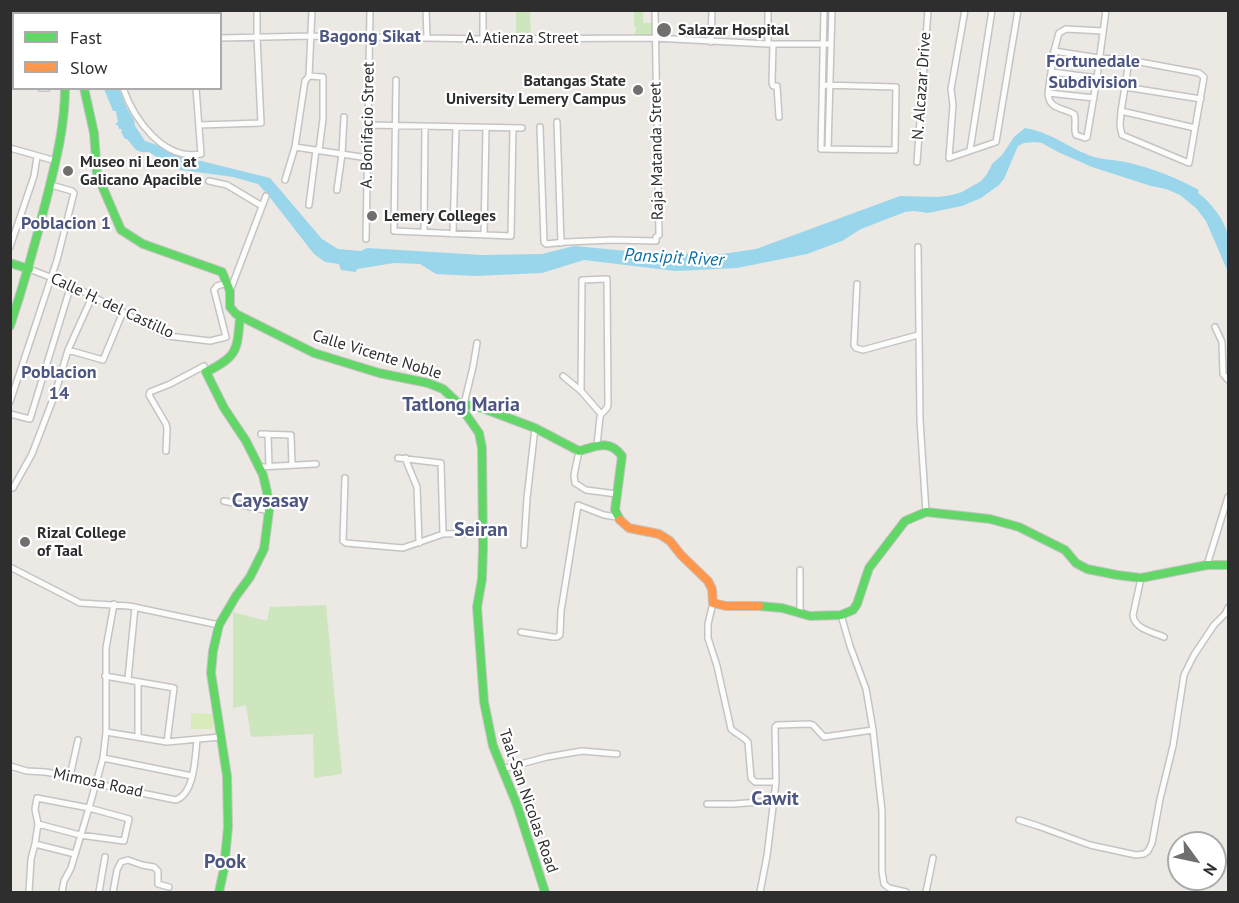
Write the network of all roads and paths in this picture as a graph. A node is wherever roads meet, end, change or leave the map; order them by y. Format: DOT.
graph roads {
  1 [pos="257,10"];
  2 [pos="312,10"];
  3 [pos="370,10"];
  4 [pos="426,10"];
  5 [pos="483,10"];
  6 [pos="655,10"];
  7 [pos="712,10"];
  8 [pos="768,10"];
  9 [pos="824,10"];
  10 [pos="832,10"];
  11 [pos="928,10"];
  12 [pos="965,10"];
  13 [pos="992,10"];
  14 [pos="1018,10"];
  15 [pos="1107,10"];
  16 [pos="1103,31"];
  17 [pos="311,36"];
  18 [pos="257,37"];
  19 [pos="370,37"];
  20 [pos="427,37"];
  21 [pos="222,38"];
  22 [pos="483,39"];
  23 [pos="655,39"];
  24 [pos="711,42"];
  25 [pos="770,44"];
  26 [pos="824,44"];
  27 [pos="831,44"];
  28 [pos="1054,51"];
  29 [pos="1099,58"];
  30 [pos="1129,60"];
  31 [pos="1052,72"];
  32 [pos="309,76"];
  33 [pos="1098,78"];
  34 [pos="396,80"];
  35 [pos="826,85"];
  36 [pos="1125,87"];
  37 [pos="64,90"];
  38 [pos="84,90"];
  39 [pos="124,90"];
  40 [pos="196,90"];
  41 [pos="1048,93"];
  42 [pos="1094,98"];
  43 [pos="1201,99"];
  44 [pos="1121,111"];
  45 [pos="344,117"];
  46 [pos="779,117"];
  47 [pos="557,122"];
  48 [pos="199,125"];
  49 [pos="368,125"];
  50 [pos="395,126"];
  51 [pos="425,127"];
  52 [pos="456,127"];
  53 [pos="540,127"];
  54 [pos="486,128"];
  55 [pos="513,128"];
  56 [pos="522,128"];
  57 [pos="1196,128"];
  58 [pos="295,147"];
  59 [pos="10,148"];
  60 [pos="318,150"];
  61 [pos="970,150"];
  62 [pos="342,154"];
  63 [pos="38,157"];
  64 [pos="368,158"];
  65 [pos="56,162"];
  66 [pos="917,162"];
  67 [pos="285,180"];
  68 [pos="209,181"];
  69 [pos="51,185"];
  70 [pos="337,190"];
  71 [pos="266,196"];
  72 [pos="309,205"];
  73 [pos="262,206"];
  74 [pos="424,232"];
  75 [pos="453,234"];
  76 [pos="484,235"];
  77 [pos="366,239"];
  78 [pos="561,243"];
  79 [pos="10,247"];
  80 [pos="918,247"];
  81 [pos="10,263"];
  82 [pos="29,269"];
  83 [pos="222,272"];
  84 [pos="236,273"];
  85 [pos="51,277"];
  86 [pos="227,283"];
  87 [pos="857,284"];
  88 [pos="71,285"];
  89 [pos="230,291"];
  90 [pos="92,297"];
  91 [pos="123,312"];
  92 [pos="240,317"];
  93 [pos="10,326"];
  94 [pos="1215,327"];
  95 [pos="918,335"];
  96 [pos="477,343"];
  97 [pos="68,350"];
  98 [pos="204,366"];
  99 [pos="563,376"];
  100 [pos="1228,380"];
  101 [pos="13,386"];
  102 [pos="581,392"];
  103 [pos="10,402"];
  104 [pos="461,403"];
  105 [pos="10,414"];
  106 [pos="601,414"];
  107 [pos="535,428"];
  108 [pos="261,434"];
  109 [pos="268,435"];
  110 [pos="597,445"];
  111 [pos="166,451"];
  112 [pos="579,451"];
  113 [pos="398,458"];
  114 [pos="406,458"];
  115 [pos="316,464"];
  116 [pos="292,465"];
  117 [pos="269,466"];
  118 [pos="259,467"];
  119 [pos="345,478"];
  120 [pos="10,487"];
  121 [pos="617,494"];
  122 [pos="1228,496"];
  123 [pos="224,501"];
  124 [pos="269,511"];
  125 [pos="926,512"];
  126 [pos="617,517"];
  127 [pos="483,533"];
  128 [pos="443,534"];
  129 [pos="419,543"];
  130 [pos="524,545"];
  131 [pos="1228,564"];
  132 [pos="1207,565"];
  133 [pos="10,567"];
  134 [pos="800,570"];
  135 [pos="1141,578"];
  136 [pos="713,603"];
  137 [pos="114,604"];
  138 [pos="135,607"];
  139 [pos="1228,608"];
  140 [pos="800,614"];
  141 [pos="841,615"];
  142 [pos="219,625"];
  143 [pos="521,632"];
  144 [pos="1164,637"];
  145 [pos="105,675"];
  146 [pos="128,679"];
  147 [pos="138,682"];
  148 [pos="873,730"];
  149 [pos="106,732"];
  150 [pos="138,736"];
  151 [pos="220,737"];
  152 [pos="78,740"];
  153 [pos="197,740"];
  154 [pos="167,742"];
  155 [pos="617,754"];
  156 [pos="103,758"];
  157 [pos="10,766"];
  158 [pos="502,769"];
  159 [pos="70,776"];
  160 [pos="192,776"];
  161 [pos="776,782"];
  162 [pos="97,784"];
  163 [pos="774,801"];
  164 [pos="707,804"];
  165 [pos="89,808"];
  166 [pos="1019,820"];
  167 [pos="38,824"];
  168 [pos="80,835"];
  169 [pos="35,844"];
  170 [pos="75,854"];
  171 [pos="105,857"];
  172 [pos="933,858"];
  173 [pos="169,887"];
  174 [pos="29,892"];
  175 [pos="62,892"];
  176 [pos="99,892"];
  177 [pos="113,892"];
  178 [pos="219,892"];
  179 [pos="545,892"];
  180 [pos="760,892"];
  181 [pos="906,892"];
  182 [pos="926,892"];
  1 -- 18 [label="street"];
  2 -- 17 [label="street"];
  3 -- 19 [label="street, A. Bonifacio Street"];
  4 -- 20 [label="street"];
  5 -- 22 [label="street"];
  6 -- 23 [label="street, Raja Matanda Street"];
  7 -- 24 [label="street"];
  8 -- 25 [label="street"];
  9 -- 26 [label="street"];
  10 -- 27 [label="street"];
  11 -- 66 [label="street, N. Alcazar Drive"];
  12 -- 61 [label="street"];
  13 -- 61 [label="street"];
  14 -- 61 [label="street"];
  15 -- 16 [label="street"];
  16 -- 28 [label="street"];
  16 -- 29 [label="street"];
  17 -- 18 [label="street, A. Atienza Street"];
  17 -- 19 [label="street, A. Atienza Street"];
  17 -- 32 [label="street"];
  18 -- 21 [label="street, A. Atienza Street"];
  18 -- 48 [label="street"];
  19 -- 20 [label="street, A. Atienza Street"];
  19 -- 49 [label="street, A. Bonifacio Street"];
  20 -- 22 [label="street, A. Atienza Street"];
  22 -- 23 [label="street, A. Atienza Street"];
  23 -- 24 [label="street, A. Atienza Street"];
  23 -- 78 [label="street, Raja Matanda Street"];
  24 -- 25 [label="street, A. Atienza Street"];
  25 -- 26 [label="street, A. Atienza Street"];
  25 -- 46 [label="street"];
  26 -- 27 [label="street, A. Atienza Street"];
  26 -- 35 [label="street"];
  27 -- 35 [label="street"];
  28 -- 29 [label="street"];
  28 -- 31 [label="street"];
  29 -- 30 [label="street"];
  29 -- 33 [label="street"];
  30 -- 36 [label="street"];
  30 -- 43 [label="street"];
  31 -- 33 [label="street"];
  31 -- 41 [label="street"];
  32 -- 58 [label="street"];
  32 -- 60 [label="street"];
  33 -- 42 [label="street"];
  34 -- 50 [label="street"];
  35 -- 35 [label="street"];
  36 -- 43 [label="street"];
  36 -- 44 [label="street"];
  37 -- 65 [label="street"];
  38 -- 83 [label="street"];
  39 -- 48 [label="street"];
  40 -- 48 [label="street"];
  41 -- 42 [label="street"];
  41 -- 42 [label="street"];
  43 -- 57 [label="street"];
  44 -- 57 [label="street"];
  44 -- 57 [label="street"];
  45 -- 62 [label="street"];
  47 -- 78 [label="street"];
  49 -- 50 [label="street"];
  49 -- 64 [label="street, A. Bonifacio Street"];
  50 -- 51 [label="street"];
  50 -- 74 [label="street"];
  51 -- 52 [label="street"];
  51 -- 74 [label="street"];
  52 -- 54 [label="street"];
  52 -- 75 [label="street"];
  53 -- 78 [label="street"];
  54 -- 55 [label="street"];
  54 -- 76 [label="street"];
  55 -- 56 [label="street"];
  55 -- 76 [label="street"];
  58 -- 60 [label="street"];
  58 -- 67 [label="street"];
  59 -- 63 [label="street"];
  60 -- 62 [label="street"];
  60 -- 72 [label="street"];
  62 -- 64 [label="street"];
  62 -- 70 [label="street"];
  63 -- 65 [label="street"];
  63 -- 79 [label="street"];
  64 -- 77 [label="street, A. Bonifacio Street"];
  65 -- 69 [label="street"];
  68 -- 73 [label="street"];
  69 -- 82 [label="street"];
  69 -- 85 [label="street"];
  71 -- 73 [label="street"];
  73 -- 84 [label="street"];
  74 -- 75 [label="street"];
  75 -- 76 [label="street"];
  80 -- 95 [label="street"];
  81 -- 82 [label="street"];
  82 -- 85 [label="street, Calle H. del Castillo"];
  82 -- 93 [label="street"];
  83 -- 84 [label="street"];
  83 -- 86 [label="street"];
  84 -- 89 [label="street"];
  85 -- 88 [label="street, Calle H. del Castillo"];
  85 -- 101 [label="street"];
  86 -- 89 [label="street"];
  86 -- 91 [label="street, Calle H. del Castillo"];
  87 -- 95 [label="street"];
  88 -- 90 [label="street, Calle H. del Castillo"];
  88 -- 105 [label="street"];
  89 -- 92 [label="street"];
  90 -- 91 [label="street, Calle H. del Castillo"];
  90 -- 97 [label="street"];
  91 -- 97 [label="street"];
  92 -- 98 [label="street"];
  92 -- 104 [label="street, Calle Vicente Noble"];
  94 -- 100 [label="street"];
  95 -- 125 [label="street"];
  96 -- 104 [label="street"];
  97 -- 120 [label="street"];
  98 -- 111 [label="street"];
  98 -- 118 [label="street"];
  99 -- 102 [label="street"];
  101 -- 103 [label="street"];
  102 -- 106 [label="street"];
  102 -- 106 [label="street"];
  104 -- 107 [label="street, Calle Vicente Noble"];
  104 -- 127 [label="street, Taal-San Nicolas Road"];
  106 -- 110 [label="street"];
  107 -- 112 [label="street, Calle Vicente Noble"];
  107 -- 130 [label="street"];
  108 -- 109 [label="street"];
  109 -- 116 [label="street"];
  109 -- 117 [label="street"];
  110 -- 112 [label="street"];
  110 -- 121 [label="street"];
  112 -- 121 [label="street"];
  113 -- 114 [label="street"];
  114 -- 128 [label="street"];
  114 -- 129 [label="street"];
  115 -- 116 [label="street"];
  116 -- 117 [label="street"];
  117 -- 118 [label="street"];
  118 -- 124 [label="street"];
  119 -- 129 [label="street"];
  121 -- 126 [label="street"];
  122 -- 132 [label="street"];
  123 -- 124 [label="street"];
  124 -- 142 [label="street"];
  125 -- 135 [label="street"];
  125 -- 141 [label="street"];
  126 -- 136 [label="street"];
  126 -- 143 [label="street"];
  127 -- 128 [label="street"];
  127 -- 158 [label="street, Taal-San Nicolas Road"];
  128 -- 129 [label="street"];
  131 -- 132 [label="street"];
  132 -- 135 [label="street"];
  133 -- 137 [label="street"];
  134 -- 140 [label="street"];
  135 -- 144 [label="street"];
  136 -- 140 [label="street"];
  136 -- 161 [label="street"];
  137 -- 138 [label="street"];
  137 -- 145 [label="street"];
  138 -- 142 [label="street"];
  138 -- 146 [label="street"];
  139 -- 166 [label="street"];
  140 -- 141 [label="street"];
  141 -- 148 [label="street"];
  142 -- 151 [label="street"];
  145 -- 146 [label="street"];
  145 -- 149 [label="street"];
  146 -- 147 [label="street"];
  147 -- 150 [label="street"];
  147 -- 154 [label="street"];
  148 -- 161 [label="street"];
  148 -- 181 [label="street"];
  149 -- 150 [label="street"];
  149 -- 156 [label="street"];
  150 -- 154 [label="street"];
  151 -- 153 [label="street"];
  151 -- 178 [label="street"];
  152 -- 159 [label="street"];
  153 -- 154 [label="street"];
  153 -- 160 [label="street"];
  155 -- 158 [label="street"];
  156 -- 160 [label="street"];
  156 -- 162 [label="street"];
  157 -- 159 [label="street, Mimosa Road"];
  158 -- 179 [label="street, Taal-San Nicolas Road"];
  159 -- 162 [label="street, Mimosa Road"];
  160 -- 162 [label="street, Mimosa Road"];
  161 -- 163 [label="street"];
  162 -- 165 [label="street"];
  163 -- 164 [label="street"];
  163 -- 180 [label="street"];
  165 -- 167 [label="street"];
  165 -- 168 [label="street"];
  165 -- 168 [label="street"];
  167 -- 168 [label="street"];
  167 -- 169 [label="street"];
  168 -- 170 [label="street"];
  169 -- 170 [label="street"];
  169 -- 174 [label="street"];
  170 -- 175 [label="street"];
  171 -- 176 [label="street"];
  172 -- 182 [label="street"];
  173 -- 177 [label="street"];
}
